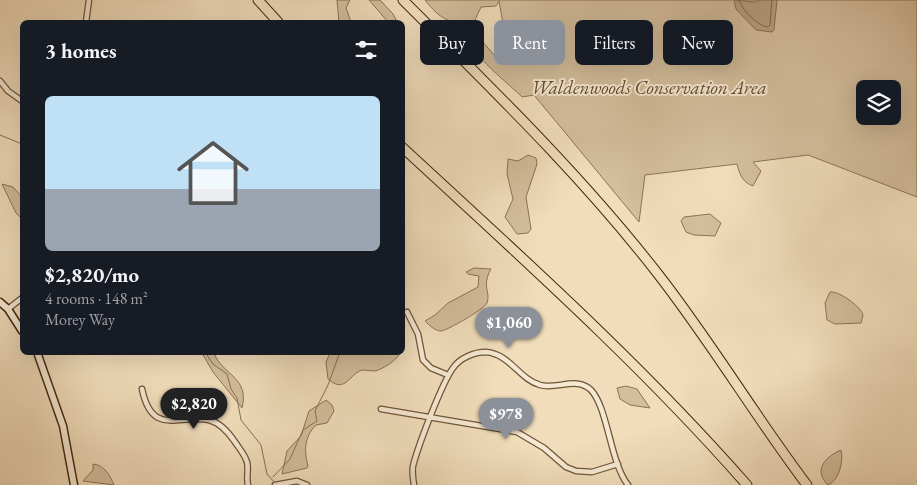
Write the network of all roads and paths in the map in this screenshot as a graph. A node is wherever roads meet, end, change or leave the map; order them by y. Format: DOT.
graph roads {
  1 [pos="89,0"];
  2 [pos="258,0"];
  3 [pos="403,0"];
  4 [pos="86,20"];
  5 [pos="276,20"];
  6 [pos="0,81"];
  7 [pos="20,100"];
  8 [pos="405,149"];
  9 [pos="20,300"];
  10 [pos="0,302"];
  11 [pos="8,309"];
  12 [pos="407,312"];
  13 [pos="20,328"];
  14 [pos="38,355"];
  15 [pos="448,376"];
  16 [pos="142,389"];
  17 [pos="381,409"];
  18 [pos="431,419"];
  19 [pos="618,464"];
  20 [pos="277,484"];
  21 [pos="74,485"];
  22 [pos="248,485"];
  23 [pos="307,485"];
  24 [pos="414,485"];
  25 [pos="628,485"];
  26 [pos="748,485"];
  27 [pos="807,485"];
  1 -- 4 [label="street"];
  2 -- 5 [label="highway"];
  3 -- 27 [label="highway"];
  6 -- 7 [label="street"];
  8 -- 26 [label="highway"];
  9 -- 11 [label="street"];
  10 -- 11 [label="main road"];
  11 -- 13 [label="main road"];
  12 -- 15 [label="street"];
  14 -- 21 [label="main road"];
  15 -- 18 [label="street"];
  15 -- 19 [label="street"];
  16 -- 22 [label="street"];
  17 -- 18 [label="street"];
  18 -- 19 [label="street"];
  18 -- 24 [label="street"];
  19 -- 25 [label="street"];
  20 -- 23 [label="street"];
}
